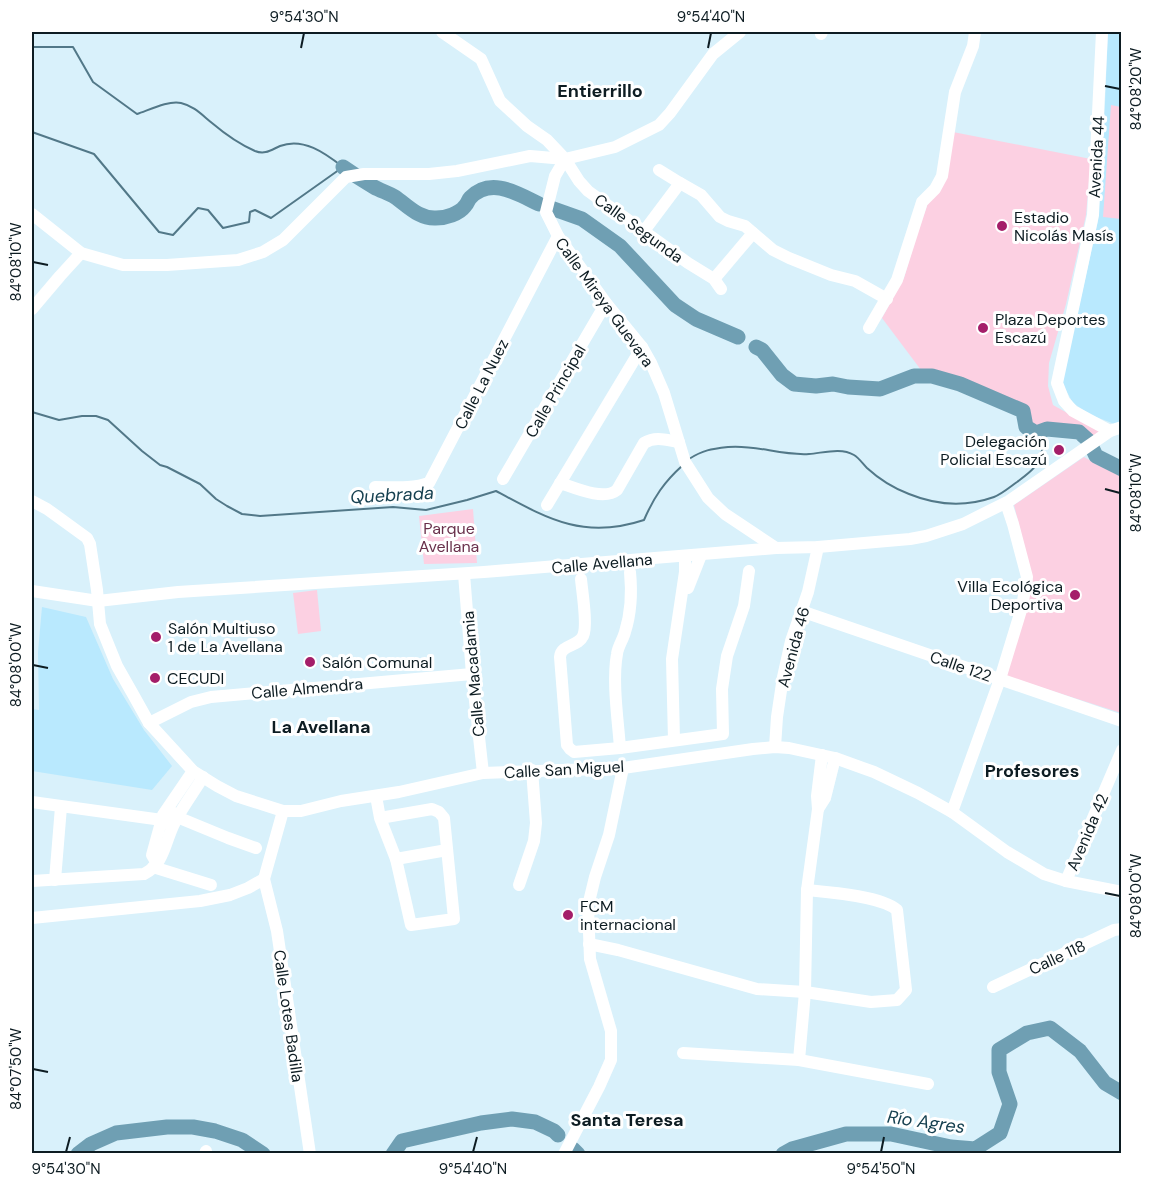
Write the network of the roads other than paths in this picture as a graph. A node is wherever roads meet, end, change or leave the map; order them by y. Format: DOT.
graph roads {
  1 [pos="442,32"];
  2 [pos="740,32"];
  3 [pos="975,32"];
  4 [pos="1102,32"];
  5 [pos="565,159"];
  6 [pos="659,170"];
  7 [pos="680,183"];
  8 [pos="32,214"];
  9 [pos="644,231"];
  10 [pos="753,233"];
  11 [pos="558,236"];
  12 [pos="81,253"];
  13 [pos="887,299"];
  14 [pos="606,303"];
  15 [pos="32,309"];
  16 [pos="869,327"];
  17 [pos="642,347"];
  18 [pos="1111,432"];
  19 [pos="678,442"];
  20 [pos="503,479"];
  21 [pos="560,483"];
  22 [pos="375,487"];
  23 [pos="32,501"];
  24 [pos="1006,503"];
  25 [pos="547,505"];
  26 [pos="818,547"];
  27 [pos="776,548"];
  28 [pos="701,555"];
  29 [pos="685,556"];
  30 [pos="749,571"];
  31 [pos="630,572"];
  32 [pos="464,574"];
  33 [pos="581,579"];
  34 [pos="32,591"];
  35 [pos="98,601"];
  36 [pos="679,609"];
  37 [pos="801,611"];
  38 [pos="472,674"];
  39 [pos="1000,679"];
  40 [pos="1122,721"];
  41 [pos="148,723"];
  42 [pos="674,740"];
  43 [pos="775,747"];
  44 [pos="620,748"];
  45 [pos="1122,750"];
  46 [pos="822,755"];
  47 [pos="835,758"];
  48 [pos="623,768"];
  49 [pos="532,770"];
  50 [pos="483,773"];
  51 [pos="198,774"];
  52 [pos="382,795"];
  53 [pos="32,802"];
  54 [pos="61,807"];
  55 [pos="818,809"];
  56 [pos="283,811"];
  57 [pos="952,812"];
  58 [pos="386,817"];
  59 [pos="170,818"];
  60 [pos="256,848"];
  61 [pos="447,850"];
  62 [pos="396,859"];
  63 [pos="154,865"];
  64 [pos="264,879"];
  65 [pos="55,880"];
  66 [pos="32,881"];
  67 [pos="1066,881"];
  68 [pos="211,885"];
  69 [pos="519,885"];
  70 [pos="807,890"];
  71 [pos="1122,892"];
  72 [pos="32,918"];
  73 [pos="1122,929"];
  74 [pos="589,944"];
  75 [pos="993,987"];
  76 [pos="805,992"];
  77 [pos="683,1053"];
  78 [pos="799,1060"];
  79 [pos="928,1084"];
  80 [pos="310,1154"];
  81 [pos="564,1154"];
  1 -- 5 [label="street, Calle Segunda"];
  2 -- 5 [label="street"];
  3 -- 13 [label="street"];
  4 -- 18 [label="street, Avenida 44"];
  5 -- 9 [label="street, Calle Segunda"];
  5 -- 11 [label="street, Calle Mireya Guevara"];
  5 -- 12 [label="street"];
  6 -- 7 [label="street"];
  7 -- 9 [label="street"];
  7 -- 10 [label="street"];
  8 -- 12 [label="street"];
  9 -- 10 [label="street, Calle Segunda"];
  10 -- 13 [label="street"];
  11 -- 14 [label="street, Calle Mireya Guevara"];
  11 -- 22 [label="street, Calle La Nuez"];
  12 -- 15 [label="street"];
  13 -- 16 [label="street"];
  14 -- 17 [label="street, Calle Mireya Guevara"];
  14 -- 20 [label="street, Calle Principal"];
  17 -- 19 [label="street, Calle Mireya Guevara"];
  17 -- 21 [label="street"];
  18 -- 24 [label="street, Calle Avellana"];
  19 -- 21 [label="street"];
  19 -- 27 [label="street, Calle Mireya Guevara"];
  21 -- 25 [label="street"];
  23 -- 35 [label="street"];
  24 -- 26 [label="street, Calle Avellana"];
  24 -- 39 [label="street"];
  26 -- 27 [label="street, Calle Avellana"];
  26 -- 37 [label="street, Avenida 46"];
  27 -- 28 [label="street, Calle Avellana"];
  28 -- 29 [label="street, Calle Avellana"];
  28 -- 36 [label="street"];
  29 -- 32 [label="street, Calle Avellana"];
  29 -- 36 [label="street"];
  30 -- 42 [label="street"];
  31 -- 44 [label="street"];
  32 -- 35 [label="street, Calle Avellana"];
  32 -- 38 [label="street, Calle Macadamia"];
  33 -- 44 [label="street"];
  34 -- 35 [label="street, Calle Avellana"];
  35 -- 41 [label="street"];
  36 -- 42 [label="street"];
  37 -- 39 [label="street, Calle 122"];
  37 -- 43 [label="street, Avenida 46"];
  38 -- 41 [label="street, Calle Almendra"];
  38 -- 50 [label="street, Calle Macadamia"];
  39 -- 40 [label="street, Calle 122"];
  39 -- 57 [label="street"];
  41 -- 51 [label="street"];
  42 -- 44 [label="street"];
  43 -- 46 [label="street, Calle San Miguel"];
  43 -- 48 [label="street, Calle San Miguel"];
  45 -- 67 [label="street, Avenida 42"];
  46 -- 47 [label="street, Calle San Miguel"];
  46 -- 55 [label="street"];
  47 -- 55 [label="street"];
  47 -- 57 [label="street, Calle San Miguel"];
  48 -- 49 [label="street, Calle San Miguel"];
  48 -- 74 [label="street"];
  49 -- 50 [label="street, Calle San Miguel"];
  49 -- 69 [label="street"];
  50 -- 52 [label="street, Calle San Miguel"];
  51 -- 56 [label="street"];
  51 -- 59 [label="street"];
  52 -- 56 [label="street, Calle San Miguel"];
  52 -- 58 [label="street"];
  53 -- 54 [label="street"];
  54 -- 59 [label="street"];
  54 -- 65 [label="street"];
  55 -- 70 [label="street"];
  56 -- 64 [label="street"];
  57 -- 67 [label="street, Calle San Miguel"];
  58 -- 61 [label="street"];
  58 -- 62 [label="street"];
  59 -- 60 [label="street"];
  59 -- 63 [label="street"];
  61 -- 62 [label="street"];
  61 -- 62 [label="street"];
  63 -- 65 [label="street"];
  63 -- 68 [label="street"];
  64 -- 72 [label="street"];
  64 -- 80 [label="street, Calle Lotes Badilla"];
  65 -- 66 [label="street"];
  67 -- 71 [label="street, Calle San Miguel"];
  70 -- 76 [label="street"];
  70 -- 76 [label="street"];
  73 -- 75 [label="street, Calle 118"];
  74 -- 76 [label="street"];
  74 -- 81 [label="street"];
  76 -- 78 [label="street"];
  77 -- 78 [label="street"];
  78 -- 79 [label="street"];
}
